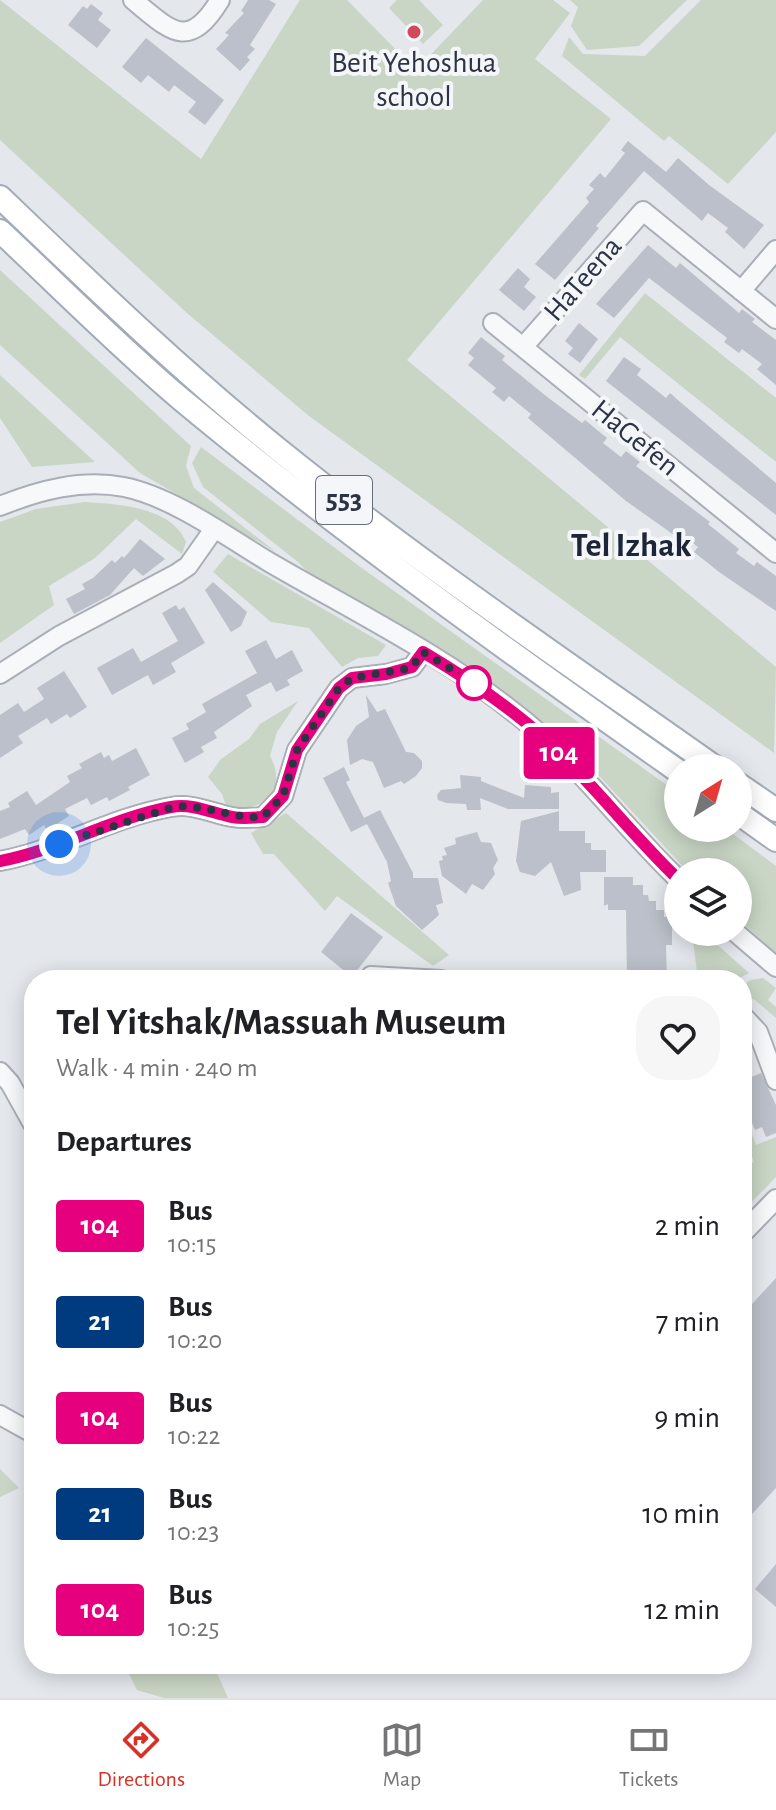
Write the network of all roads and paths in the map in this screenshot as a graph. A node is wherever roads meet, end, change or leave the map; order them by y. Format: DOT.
graph roads {
  1 [pos="133,0"];
  2 [pos="220,0"];
  3 [pos="0,197"];
  4 [pos="0,231"];
  5 [pos="776,250"];
  6 [pos="741,291"];
  7 [pos="776,319"];
  8 [pos="493,323"];
  9 [pos="523,347"];
  10 [pos="0,506"];
  11 [pos="214,529"];
  12 [pos="776,553"];
  13 [pos="423,652"];
  14 [pos="0,674"];
  15 [pos="696,754"];
  16 [pos="664,761"];
  17 [pos="752,794"];
  18 [pos="776,810"];
  19 [pos="752,823"];
  20 [pos="776,840"];
  21 [pos="0,861"];
  22 [pos="664,864"];
  23 [pos="751,946"];
  24 [pos="776,967"];
  25 [pos="752,1026"];
  26 [pos="0,1072"];
  27 [pos="776,1080"];
  28 [pos="24,1108"];
  29 [pos="776,1199"];
  30 [pos="752,1224"];
  31 [pos="0,1415"];
  32 [pos="24,1428"];
  1 -- 2 [label="street"];
  3 -- 15 [label="main road, 553"];
  4 -- 16 [label="main road, 553"];
  5 -- 6 [label="street"];
  6 -- 7 [label="street"];
  6 -- 9 [label="street, HaTeena"];
  8 -- 9 [label="street, HaGefen"];
  9 -- 12 [label="street, HaGefen"];
  10 -- 11 [label="street"];
  11 -- 13 [label="street"];
  11 -- 14 [label="street"];
  13 -- 21 [label="street"];
  13 -- 22 [label="street"];
  17 -- 18 [label="main road"];
  19 -- 20 [label="main road"];
  23 -- 24 [label="street"];
  25 -- 27 [label="street"];
  26 -- 28 [label="street"];
  29 -- 30 [label="street"];
  31 -- 32 [label="street"];
}
